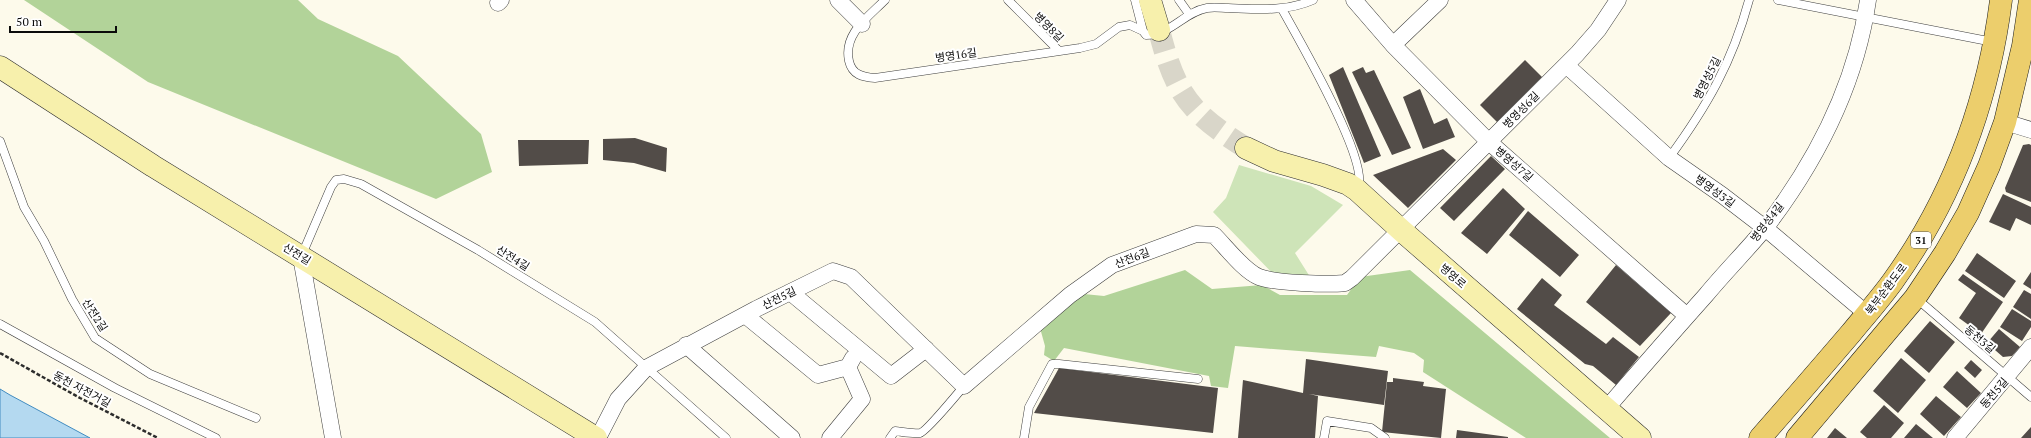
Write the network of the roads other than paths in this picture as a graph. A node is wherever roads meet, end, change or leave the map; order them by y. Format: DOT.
graph roads {
  1 [pos="838,0"];
  2 [pos="885,0"];
  3 [pos="1008,0"];
  4 [pos="1135,0"];
  5 [pos="1150,0"];
  6 [pos="1180,0"];
  7 [pos="1313,0"];
  8 [pos="1354,0"];
  9 [pos="1440,0"];
  10 [pos="1618,0"];
  11 [pos="1749,0"];
  12 [pos="1778,0"];
  13 [pos="1868,0"];
  14 [pos="2001,0"];
  15 [pos="2030,0"];
  16 [pos="1223,4"];
  17 [pos="1282,9"];
  18 [pos="1189,14"];
  19 [pos="1866,16"];
  20 [pos="862,24"];
  21 [pos="1151,30"];
  22 [pos="1996,42"];
  23 [pos="1393,46"];
  24 [pos="1059,51"];
  25 [pos="1566,65"];
  26 [pos="0,67"];
  27 [pos="2005,122"];
  28 [pos="2031,130"];
  29 [pos="0,141"];
  30 [pos="1489,142"];
  31 [pos="1246,148"];
  32 [pos="1669,158"];
  33 [pos="1357,190"];
  34 [pos="1765,228"];
  35 [pos="1400,230"];
  36 [pos="301,257"];
  37 [pos="790,292"];
  38 [pos="1915,298"];
  39 [pos="1867,314"];
  40 [pos="745,315"];
  41 [pos="1687,316"];
  42 [pos="0,324"];
  43 [pos="686,345"];
  44 [pos="2031,347"];
  45 [pos="858,349"];
  46 [pos="926,349"];
  47 [pos="848,367"];
  48 [pos="646,368"];
  49 [pos="2008,377"];
  50 [pos="1198,379"];
  51 [pos="964,386"];
  52 [pos="2031,396"];
  53 [pos="1606,408"];
  54 [pos="256,418"];
  55 [pos="216,438"];
  56 [pos="333,438"];
  57 [pos="597,438"];
  58 [pos="726,438"];
  59 [pos="792,438"];
  60 [pos="830,438"];
  61 [pos="890,438"];
  62 [pos="1024,438"];
  63 [pos="1324,438"];
  64 [pos="1385,438"];
  65 [pos="1640,438"];
  66 [pos="1760,438"];
  67 [pos="1797,438"];
  68 [pos="1955,438"];
  1 -- 20 [label="street"];
  2 -- 20 [label="lane, 병영16길"];
  3 -- 24 [label="lane, 병영8길"];
  4 -- 21 [label="lane"];
  5 -- 21 [label="street"];
  6 -- 18 [label="lane"];
  7 -- 17 [label="lane"];
  8 -- 23 [label="street, 병영성7길"];
  9 -- 23 [label="street"];
  10 -- 25 [label="street, 병영성6길"];
  11 -- 32 [label="lane, 병영성5길"];
  12 -- 19 [label="lane"];
  13 -- 19 [label="street, 병영성4길"];
  14 -- 22 [label="main road, 북부순환도로 / 31"];
  15 -- 27 [label="main road, 31"];
  16 -- 17 [label="lane"];
  16 -- 18 [label="lane"];
  17 -- 33 [label="lane"];
  18 -- 21 [label="lane, 병영16길"];
  19 -- 22 [label="lane"];
  19 -- 34 [label="street, 병영성4길"];
  20 -- 24 [label="lane, 병영16길"];
  21 -- 24 [label="lane, 병영16길"];
  22 -- 39 [label="main road, 북부순환도로 / 31"];
  23 -- 30 [label="street, 병영성7길"];
  25 -- 30 [label="street, 병영성6길"];
  25 -- 32 [label="street, 병영성3길"];
  26 -- 36 [label="street, 산전길"];
  27 -- 28 [label="street"];
  27 -- 38 [label="main road, 31"];
  29 -- 54 [label="lane, 산전2길"];
  30 -- 35 [label="street, 병영성6길"];
  30 -- 41 [label="street, 병영성7길"];
  31 -- 33 [label="street, 병영로"];
  32 -- 34 [label="street, 병영성3길"];
  33 -- 35 [label="street, 병영로"];
  34 -- 39 [label="street, 병영성3길"];
  34 -- 41 [label="street, 병영성4길"];
  35 -- 51 [label="street, 산전6길"];
  35 -- 53 [label="street, 병영로"];
  36 -- 48 [label="lane, 산전4길"];
  36 -- 56 [label="street"];
  36 -- 57 [label="street, 산전길"];
  37 -- 40 [label="street, 산전5길"];
  37 -- 45 [label="street"];
  37 -- 46 [label="street, 산전5길"];
  38 -- 49 [label="lane, 동천3길"];
  38 -- 67 [label="main road, 31"];
  39 -- 66 [label="main road, 북부순환도로 / 31"];
  40 -- 43 [label="street, 산전5길"];
  40 -- 47 [label="street"];
  41 -- 53 [label="street, 병영성4길"];
  42 -- 55 [label="lane"];
  43 -- 48 [label="street, 산전5길"];
  43 -- 59 [label="street"];
  44 -- 49 [label="street, 동천5길"];
  45 -- 46 [label="street"];
  45 -- 47 [label="street"];
  46 -- 51 [label="street, 산전5길"];
  47 -- 60 [label="street"];
  48 -- 57 [label="street, 산전5길"];
  48 -- 58 [label="lane, 산전4길"];
  49 -- 52 [label="lane, 동천3길"];
  49 -- 68 [label="street, 동천5길"];
  50 -- 62 [label="lane"];
  51 -- 61 [label="lane, 산전6길"];
  53 -- 65 [label="street, 병영로"];
  63 -- 64 [label="lane"];
}
